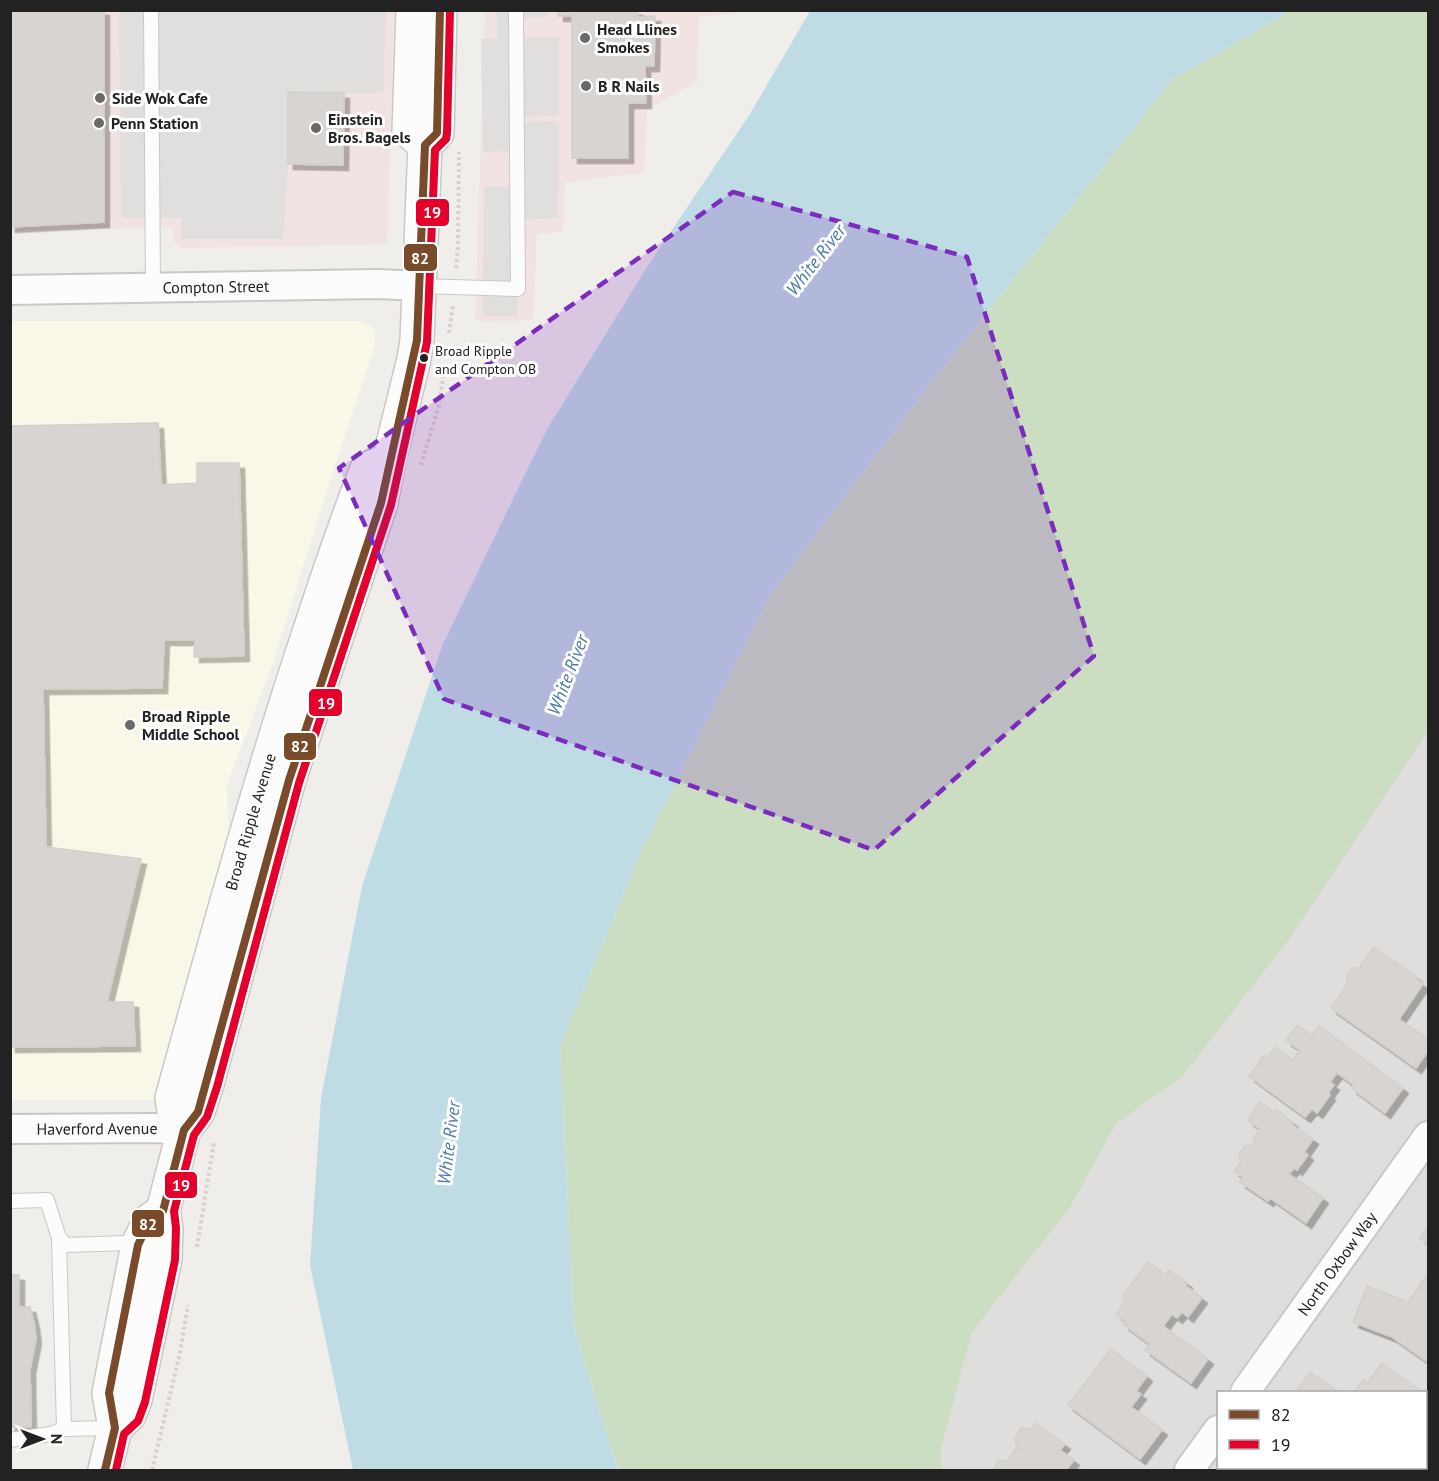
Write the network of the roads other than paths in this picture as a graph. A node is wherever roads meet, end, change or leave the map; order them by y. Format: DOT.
graph roads {
  1 [pos="151,10"];
  2 [pos="412,10"];
  3 [pos="440,10"];
  4 [pos="516,10"];
  5 [pos="425,145"];
  6 [pos="420,286"];
  7 [pos="153,287"];
  8 [pos="10,290"];
  9 [pos="10,1129"];
  10 [pos="184,1130"];
  11 [pos="1428,1136"];
  12 [pos="10,1201"];
  13 [pos="163,1211"];
  14 [pos="59,1238"];
  15 [pos="138,1245"];
  16 [pos="1246,1391"];
  17 [pos="115,1428"];
  18 [pos="64,1429"];
  19 [pos="1217,1431"];
  20 [pos="10,1440"];
  21 [pos="105,1470"];
  22 [pos="1190,1470"];
  1 -- 7 [label="lane"];
  2 -- 5 [label="street"];
  3 -- 5 [label="street, Broad Ripple Avenue"];
  4 -- 6 [label="lane"];
  5 -- 6 [label="street, Broad Ripple Avenue"];
  6 -- 7 [label="street, Compton Street"];
  6 -- 10 [label="street, Broad Ripple Avenue"];
  7 -- 8 [label="street, Compton Street"];
  9 -- 10 [label="street, Haverford Avenue"];
  10 -- 13 [label="street, Broad Ripple Avenue"];
  11 -- 16 [label="street, North Oxbow Way"];
  12 -- 14 [label="lane"];
  13 -- 15 [label="street, Broad Ripple Avenue"];
  13 -- 17 [label="street, Broad Ripple Avenue"];
  14 -- 15 [label="lane"];
  14 -- 18 [label="lane"];
  15 -- 17 [label="street, Broad Ripple Avenue"];
  17 -- 18 [label="lane"];
  17 -- 21 [label="street, Broad Ripple Avenue"];
  18 -- 20 [label="lane"];
  19 -- 22 [label="street"];
}
